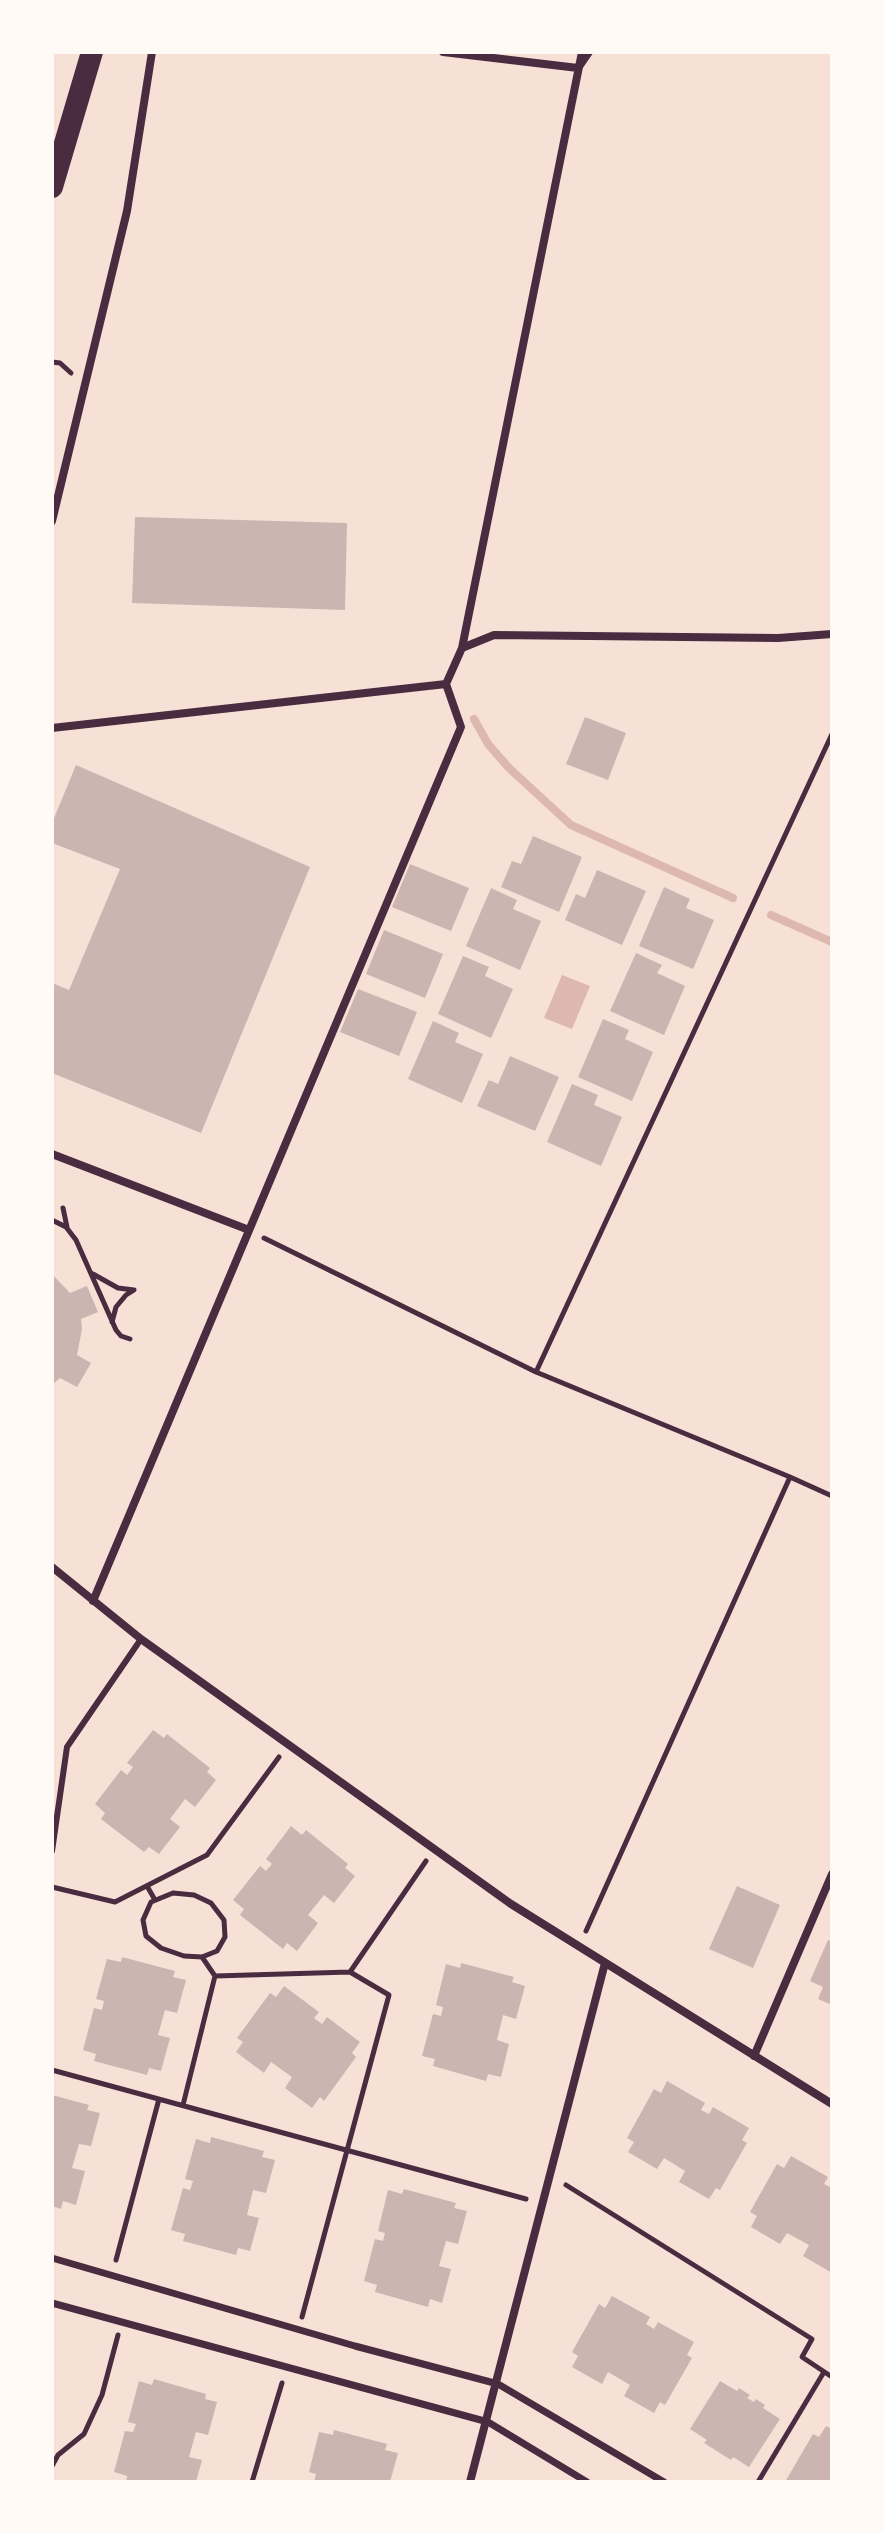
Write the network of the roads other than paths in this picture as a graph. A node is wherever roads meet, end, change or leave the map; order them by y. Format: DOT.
graph roads {
  1 [pos="92,52"];
  2 [pos="152,52"];
  3 [pos="443,52"];
  4 [pos="582,52"];
  5 [pos="589,52"];
  6 [pos="578,68"];
  7 [pos="52,187"];
  8 [pos="52,521"];
  9 [pos="832,634"];
  10 [pos="462,648"];
  11 [pos="446,684"];
  12 [pos="52,728"];
  13 [pos="52,1154"];
  14 [pos="249,1230"];
  15 [pos="52,1567"];
  16 [pos="93,1601"];
  17 [pos="141,1639"];
  18 [pos="52,1851"];
  19 [pos="832,1874"];
  20 [pos="605,1963"];
  21 [pos="754,2056"];
  22 [pos="832,2104"];
  23 [pos="52,2258"];
  24 [pos="52,2303"];
  25 [pos="498,2384"];
  26 [pos="488,2422"];
  27 [pos="470,2482"];
  28 [pos="587,2482"];
  29 [pos="664,2482"];
  1 -- 7 [label="highway"];
  2 -- 8 [label="street"];
  3 -- 6 [label="street"];
  4 -- 6 [label="street"];
  5 -- 6 [label="street"];
  6 -- 10 [label="street"];
  9 -- 10 [label="street"];
  10 -- 11 [label="street"];
  11 -- 12 [label="street"];
  11 -- 14 [label="street"];
  13 -- 14 [label="street"];
  14 -- 16 [label="street"];
  15 -- 16 [label="street"];
  16 -- 17 [label="street"];
  17 -- 18 [label="lane"];
  17 -- 20 [label="street"];
  19 -- 21 [label="street"];
  20 -- 21 [label="street"];
  20 -- 25 [label="street"];
  21 -- 22 [label="street"];
  23 -- 25 [label="street"];
  24 -- 26 [label="street"];
  25 -- 26 [label="street"];
  25 -- 29 [label="street"];
  26 -- 27 [label="street"];
  26 -- 28 [label="street"];
}
